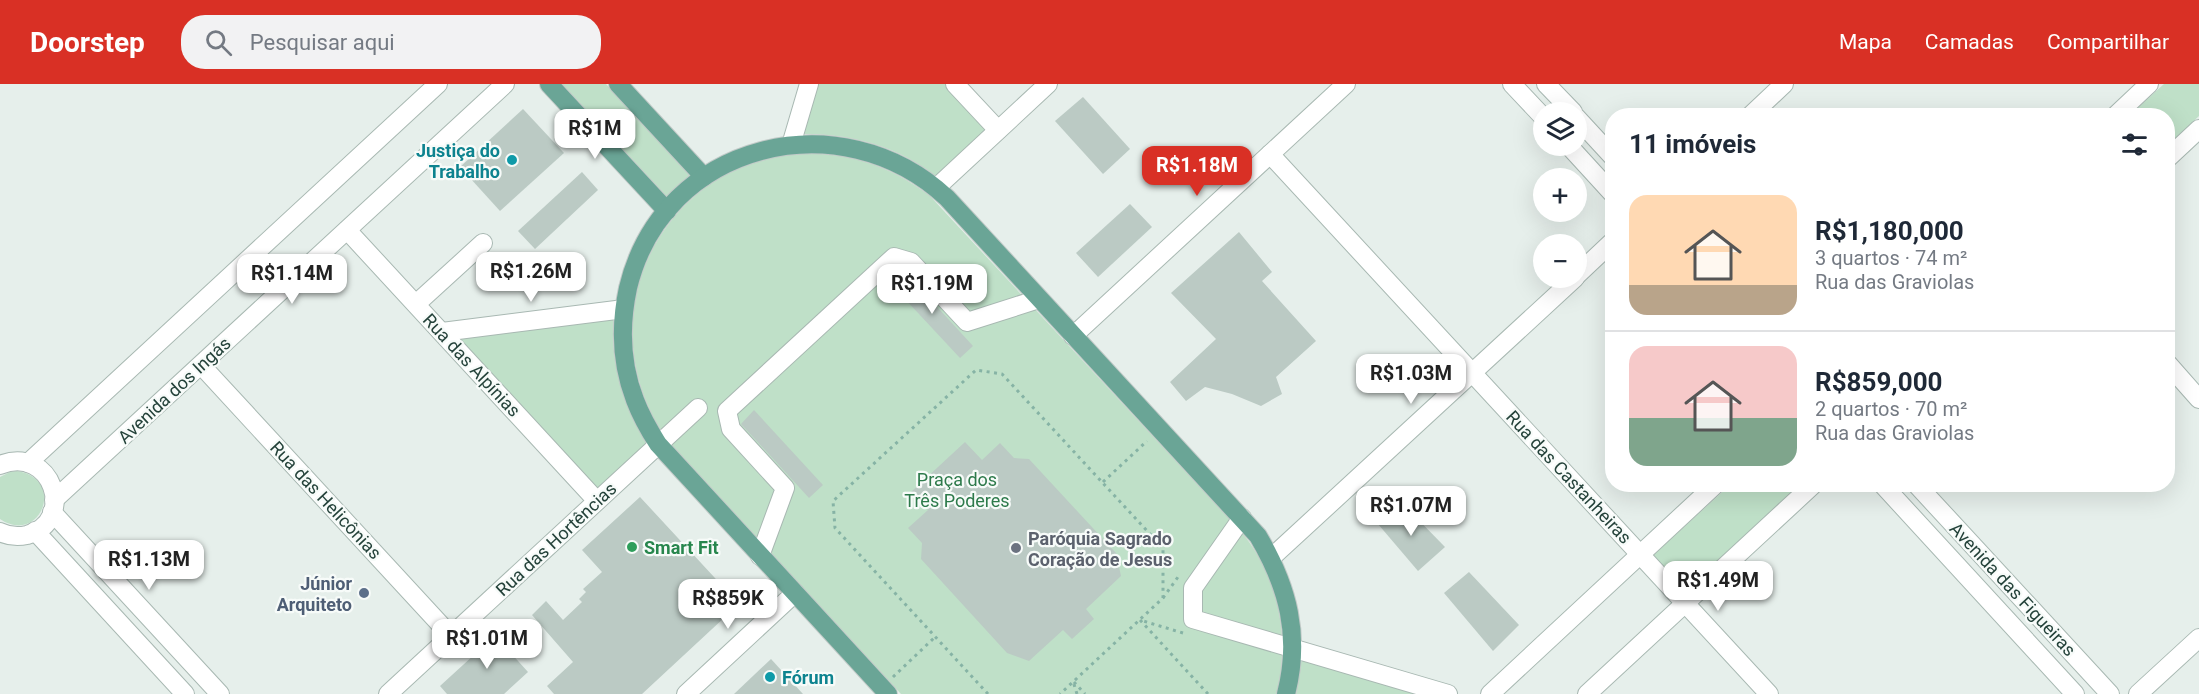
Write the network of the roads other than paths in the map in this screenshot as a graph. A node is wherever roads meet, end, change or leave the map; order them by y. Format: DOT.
graph roads {
  1 [pos="438,84"];
  2 [pos="505,84"];
  3 [pos="549,84"];
  4 [pos="618,84"];
  5 [pos="809,84"];
  6 [pos="955,84"];
  7 [pos="1048,84"];
  8 [pos="1346,84"];
  9 [pos="1512,84"];
  10 [pos="1546,84"];
  11 [pos="1784,84"];
  12 [pos="2150,84"];
  13 [pos="1563,102"];
  14 [pos="1533,106"];
  15 [pos="1758,108"];
  16 [pos="2124,108"];
  17 [pos="1587,129"];
  18 [pos="2199,129"];
  19 [pos="998,130"];
  20 [pos="791,145"];
  21 [pos="1605,148"];
  22 [pos="2175,151"];
  23 [pos="1270,154"];
  24 [pos="1578,156"];
  25 [pos="704,177"];
  26 [pos="1605,185"];
  27 [pos="936,188"];
  28 [pos="667,211"];
  29 [pos="347,230"];
  30 [pos="483,243"];
  31 [pos="1605,249"];
  32 [pos="1587,266"];
  33 [pos="1564,288"];
  34 [pos="1039,299"];
  35 [pos="416,304"];
  36 [pos="624,309"];
  37 [pos="442,332"];
  38 [pos="1073,336"];
  39 [pos="201,365"];
  40 [pos="1472,372"];
  41 [pos="2175,372"];
  42 [pos="2199,399"];
  43 [pos="698,408"];
  44 [pos="658,444"];
  45 [pos="2,461"];
  46 [pos="28,463"];
  47 [pos="1708,492"];
  48 [pos="1805,492"];
  49 [pos="1889,492"];
  50 [pos="1923,492"];
  51 [pos="597,501"];
  52 [pos="53,506"];
  53 [pos="1242,518"];
  54 [pos="35,531"];
  55 [pos="8,534"];
  56 [pos="0,550"];
  57 [pos="1641,555"];
  58 [pos="760,556"];
  59 [pos="1271,558"];
  60 [pos="795,593"];
  61 [pos="1686,603"];
  62 [pos="451,636"];
  63 [pos="2199,638"];
  64 [pos="1293,648"];
  65 [pos="885,690"];
  66 [pos="186,694"];
  67 [pos="220,694"];
  68 [pos="388,694"];
  69 [pos="686,694"];
  70 [pos="1286,694"];
  71 [pos="1448,694"];
  72 [pos="1490,694"];
  73 [pos="1587,694"];
  74 [pos="1769,694"];
  75 [pos="2075,694"];
  76 [pos="2110,694"];
  77 [pos="2138,694"];
  1 -- 46 [label="street"];
  2 -- 29 [label="street, Avenida dos Ingás"];
  3 -- 28 [label="main road"];
  4 -- 25 [label="main road"];
  5 -- 20 [label="street"];
  6 -- 19 [label="street"];
  7 -- 19 [label="street"];
  8 -- 23 [label="street"];
  9 -- 14 [label="street"];
  10 -- 13 [label="street"];
  11 -- 15 [label="street"];
  12 -- 16 [label="street"];
  17 -- 21 [label="street"];
  18 -- 22 [label="street"];
  19 -- 27 [label="street"];
  20 -- 25 [label="main road"];
  20 -- 27 [label="main road"];
  23 -- 38 [label="street"];
  23 -- 40 [label="street, Rua das Castanheiras"];
  24 -- 26 [label="street"];
  25 -- 28 [label="main road"];
  27 -- 34 [label="main road"];
  28 -- 36 [label="main road"];
  29 -- 35 [label="street, Rua das Alpínias"];
  29 -- 39 [label="street, Avenida dos Ingás"];
  30 -- 35 [label="street"];
  31 -- 32 [label="street"];
  33 -- 40 [label="street"];
  34 -- 38 [label="main road"];
  34 -- 58 [label="street"];
  35 -- 37 [label="street, Rua das Alpínias"];
  36 -- 37 [label="street"];
  36 -- 44 [label="main road"];
  37 -- 51 [label="street, Rua das Alpínias"];
  38 -- 53 [label="main road"];
  39 -- 52 [label="street, Avenida dos Ingás"];
  39 -- 62 [label="street, Rua das Helicônias"];
  40 -- 57 [label="street, Rua das Castanheiras"];
  40 -- 59 [label="street"];
  41 -- 42 [label="street"];
  43 -- 44 [label="street, Rua das Hortências"];
  44 -- 51 [label="street, Rua das Hortências"];
  44 -- 58 [label="main road"];
  45 -- 46 [label="street"];
  46 -- 52 [label="street"];
  47 -- 57 [label="street"];
  48 -- 61 [label="street"];
  49 -- 75 [label="street, Avenida das Figueiras"];
  50 -- 76 [label="street, Avenida das Figueiras"];
  51 -- 62 [label="street, Rua das Hortências"];
  52 -- 54 [label="street, Avenida dos Ingás"];
  52 -- 67 [label="street"];
  53 -- 59 [label="main road"];
  53 -- 64 [label="street"];
  54 -- 55 [label="street"];
  54 -- 66 [label="street"];
  55 -- 56 [label="street"];
  57 -- 61 [label="street, Rua das Castanheiras"];
  57 -- 72 [label="street"];
  58 -- 60 [label="main road"];
  59 -- 64 [label="main road"];
  60 -- 65 [label="main road"];
  60 -- 69 [label="street"];
  61 -- 73 [label="street"];
  61 -- 74 [label="street, Rua das Castanheiras"];
  62 -- 68 [label="street, Rua das Hortências"];
  63 -- 77 [label="street"];
  64 -- 70 [label="main road"];
  64 -- 71 [label="street"];
}
